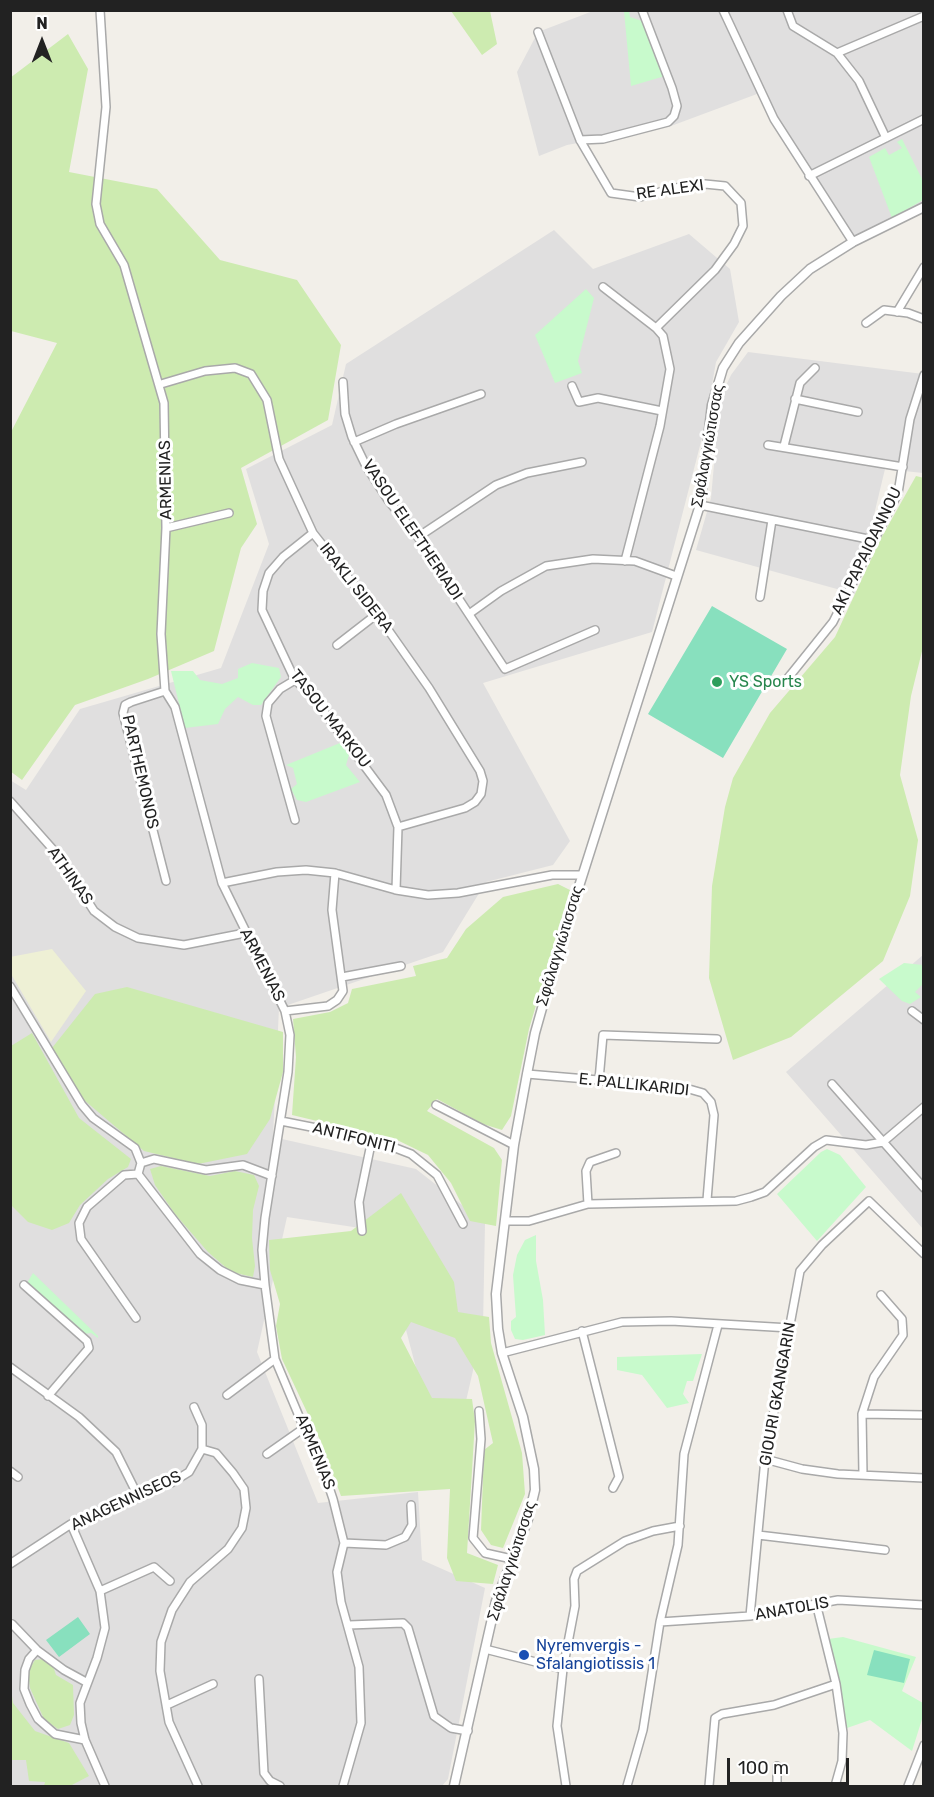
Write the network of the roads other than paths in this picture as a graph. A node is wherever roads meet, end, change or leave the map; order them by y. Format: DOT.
graph roads {
  1 [pos="100,10"];
  2 [pos="642,10"];
  3 [pos="723,10"];
  4 [pos="787,10"];
  5 [pos="924,16"];
  6 [pos="538,32"];
  7 [pos="837,52"];
  8 [pos="924,119"];
  9 [pos="886,138"];
  10 [pos="580,140"];
  11 [pos="809,176"];
  12 [pos="924,207"];
  13 [pos="853,243"];
  14 [pos="924,267"];
  15 [pos="603,287"];
  16 [pos="897,312"];
  17 [pos="924,319"];
  18 [pos="866,323"];
  19 [pos="656,328"];
  20 [pos="815,368"];
  21 [pos="924,375"];
  22 [pos="343,382"];
  23 [pos="161,384"];
  24 [pos="572,386"];
  25 [pos="481,394"];
  26 [pos="795,399"];
  27 [pos="662,411"];
  28 [pos="858,412"];
  29 [pos="354,442"];
  30 [pos="768,445"];
  31 [pos="784,446"];
  32 [pos="582,462"];
  33 [pos="903,467"];
  34 [pos="700,505"];
  35 [pos="230,513"];
  36 [pos="772,520"];
  37 [pos="166,528"];
  38 [pos="313,533"];
  39 [pos="418,537"];
  40 [pos="873,540"];
  41 [pos="625,561"];
  42 [pos="676,576"];
  43 [pos="760,597"];
  44 [pos="377,614"];
  45 [pos="469,614"];
  46 [pos="595,630"];
  47 [pos="337,645"];
  48 [pos="788,678"];
  49 [pos="295,680"];
  50 [pos="165,691"];
  51 [pos="10,801"];
  52 [pos="295,820"];
  53 [pos="398,827"];
  54 [pos="335,873"];
  55 [pos="582,875"];
  56 [pos="166,881"];
  57 [pos="222,883"];
  58 [pos="396,890"];
  59 [pos="245,933"];
  60 [pos="401,966"];
  61 [pos="342,977"];
  62 [pos="10,986"];
  63 [pos="285,1011"];
  64 [pos="912,1011"];
  65 [pos="924,1020"];
  66 [pos="717,1039"];
  67 [pos="527,1074"];
  68 [pos="599,1080"];
  69 [pos="832,1084"];
  70 [pos="436,1105"];
  71 [pos="924,1107"];
  72 [pos="281,1120"];
  73 [pos="372,1139"];
  74 [pos="883,1142"];
  75 [pos="514,1145"];
  76 [pos="616,1153"];
  77 [pos="141,1163"];
  78 [pos="138,1174"];
  79 [pos="272,1176"];
  80 [pos="924,1188"];
  81 [pos="707,1200"];
  82 [pos="588,1204"];
  83 [pos="505,1221"];
  84 [pos="463,1224"];
  85 [pos="362,1231"];
  86 [pos="924,1254"];
  87 [pos="24,1285"];
  88 [pos="265,1285"];
  89 [pos="881,1295"];
  90 [pos="136,1318"];
  91 [pos="718,1325"];
  92 [pos="790,1328"];
  93 [pos="582,1331"];
  94 [pos="502,1353"];
  95 [pos="275,1359"];
  96 [pos="10,1367"];
  97 [pos="227,1395"];
  98 [pos="48,1396"];
  99 [pos="194,1407"];
  100 [pos="479,1412"];
  101 [pos="862,1414"];
  102 [pos="924,1415"];
  103 [pos="304,1428"];
  104 [pos="202,1449"];
  105 [pos="267,1454"];
  106 [pos="765,1459"];
  107 [pos="10,1471"];
  108 [pos="863,1475"];
  109 [pos="18,1477"];
  110 [pos="924,1478"];
  111 [pos="613,1488"];
  112 [pos="137,1494"];
  113 [pos="411,1505"];
  114 [pos="71,1524"];
  115 [pos="680,1526"];
  116 [pos="758,1535"];
  117 [pos="344,1544"];
  118 [pos="885,1550"];
  119 [pos="512,1559"];
  120 [pos="10,1564"];
  121 [pos="170,1581"];
  122 [pos="100,1591"];
  123 [pos="816,1603"];
  124 [pos="924,1605"];
  125 [pos="750,1616"];
  126 [pos="660,1622"];
  127 [pos="12,1624"];
  128 [pos="349,1625"];
  129 [pos="485,1649"];
  130 [pos="37,1650"];
  131 [pos="563,1669"];
  132 [pos="259,1679"];
  133 [pos="86,1682"];
  134 [pos="213,1684"];
  135 [pos="836,1684"];
  136 [pos="167,1705"];
  137 [pos="468,1731"];
  138 [pos="85,1740"];
  139 [pos="924,1745"];
  140 [pos="777,1766"];
  141 [pos="836,1785"];
  142 [pos="105,1786"];
  143 [pos="198,1786"];
  144 [pos="280,1786"];
  145 [pos="343,1786"];
  146 [pos="454,1786"];
  147 [pos="566,1786"];
  148 [pos="627,1786"];
  149 [pos="709,1786"];
  150 [pos="777,1786"];
  151 [pos="845,1786"];
  152 [pos="908,1786"];
  1 -- 23 [label="street, ARMENIAS"];
  2 -- 10 [label="street"];
  3 -- 11 [label="street"];
  4 -- 7 [label="street"];
  5 -- 7 [label="street"];
  6 -- 10 [label="street, RE ALEXI"];
  7 -- 9 [label="street"];
  8 -- 9 [label="street"];
  9 -- 11 [label="street"];
  10 -- 19 [label="street, RE ALEXI"];
  11 -- 13 [label="street"];
  12 -- 13 [label="street, Σφάλαγγιώτισσας"];
  13 -- 34 [label="street, Σφάλαγγιώτισσας"];
  14 -- 16 [label="street"];
  15 -- 19 [label="street"];
  16 -- 17 [label="street"];
  16 -- 18 [label="street"];
  19 -- 27 [label="street"];
  20 -- 26 [label="street"];
  21 -- 33 [label="street, AKI PAPAIOANNOU"];
  22 -- 29 [label="street, VASOU ELEFTHERIADI"];
  23 -- 37 [label="street, ARMENIAS"];
  23 -- 38 [label="street, IRAKLI SIDERA"];
  24 -- 27 [label="street"];
  25 -- 29 [label="street"];
  26 -- 28 [label="street"];
  26 -- 31 [label="street"];
  27 -- 41 [label="street"];
  29 -- 39 [label="street, VASOU ELEFTHERIADI"];
  30 -- 31 [label="street"];
  31 -- 33 [label="street"];
  32 -- 39 [label="street"];
  33 -- 40 [label="street, AKI PAPAIOANNOU"];
  34 -- 36 [label="street"];
  34 -- 42 [label="street, Σφάλαγγιώτισσας"];
  35 -- 37 [label="street"];
  36 -- 40 [label="street"];
  36 -- 43 [label="street"];
  37 -- 50 [label="street, ARMENIAS"];
  38 -- 44 [label="street, IRAKLI SIDERA"];
  38 -- 49 [label="street, TASOU MARKOU"];
  39 -- 45 [label="street, VASOU ELEFTHERIADI"];
  40 -- 48 [label="street, AKI PAPAIOANNOU"];
  41 -- 42 [label="street"];
  41 -- 45 [label="street"];
  42 -- 55 [label="street, Σφάλαγγιώτισσας"];
  44 -- 47 [label="street"];
  44 -- 53 [label="street, IRAKLI SIDERA"];
  45 -- 46 [label="street, VASOU ELEFTHERIADI"];
  49 -- 52 [label="street"];
  49 -- 53 [label="street, TASOU MARKOU"];
  50 -- 56 [label="street, PARTHEMONOS"];
  50 -- 57 [label="street, ARMENIAS"];
  51 -- 59 [label="street, ATHINAS"];
  53 -- 58 [label="street, TASOU MARKOU"];
  54 -- 57 [label="street"];
  54 -- 58 [label="street"];
  54 -- 61 [label="street"];
  55 -- 58 [label="street"];
  55 -- 67 [label="street, Σφάλαγγιώτισσας"];
  57 -- 59 [label="street, ARMENIAS"];
  59 -- 63 [label="street, ARMENIAS"];
  60 -- 61 [label="street"];
  61 -- 63 [label="street"];
  62 -- 77 [label="street"];
  63 -- 72 [label="street, ARMENIAS"];
  64 -- 65 [label="street"];
  66 -- 68 [label="street"];
  67 -- 68 [label="street, E. PALLIKARIDI"];
  67 -- 75 [label="street, Σφάλαγγιώτισσας"];
  68 -- 81 [label="street, E. PALLIKARIDI"];
  69 -- 74 [label="street"];
  70 -- 75 [label="street"];
  71 -- 74 [label="street"];
  72 -- 73 [label="street, ANTIFONITI"];
  72 -- 79 [label="street, ARMENIAS"];
  73 -- 84 [label="street, ANTIFONITI"];
  73 -- 85 [label="street"];
  74 -- 80 [label="street"];
  74 -- 81 [label="street"];
  75 -- 83 [label="street, Σφάλαγγιώτισσας"];
  76 -- 82 [label="street"];
  77 -- 78 [label="street"];
  77 -- 79 [label="street"];
  78 -- 88 [label="street"];
  78 -- 90 [label="street"];
  79 -- 88 [label="street, ARMENIAS"];
  81 -- 82 [label="street"];
  82 -- 83 [label="street"];
  83 -- 94 [label="street, Σφάλαγγιώτισσας"];
  86 -- 92 [label="street, GIOURI GKANGARIN"];
  87 -- 98 [label="street"];
  88 -- 95 [label="street, ARMENIAS"];
  89 -- 101 [label="street"];
  91 -- 92 [label="street"];
  91 -- 93 [label="street"];
  91 -- 115 [label="street"];
  92 -- 106 [label="street, GIOURI GKANGARIN"];
  93 -- 94 [label="street"];
  93 -- 111 [label="street"];
  94 -- 119 [label="street, Σφάλαγγιώτισσας"];
  95 -- 97 [label="street"];
  95 -- 103 [label="street, ARMENIAS"];
  96 -- 98 [label="street"];
  98 -- 112 [label="street"];
  99 -- 104 [label="street"];
  100 -- 119 [label="street"];
  101 -- 102 [label="street"];
  101 -- 108 [label="street"];
  103 -- 105 [label="street"];
  103 -- 117 [label="street, ARMENIAS"];
  104 -- 112 [label="street, ANAGENNISEOS"];
  104 -- 136 [label="street"];
  106 -- 108 [label="street"];
  106 -- 116 [label="street, GIOURI GKANGARIN"];
  107 -- 109 [label="street"];
  108 -- 110 [label="street"];
  112 -- 114 [label="street, ANAGENNISEOS"];
  113 -- 117 [label="street"];
  114 -- 120 [label="street, ANAGENNISEOS"];
  114 -- 122 [label="street"];
  115 -- 126 [label="street"];
  115 -- 131 [label="street"];
  116 -- 118 [label="street"];
  116 -- 125 [label="street, GIOURI GKANGARIN"];
  117 -- 128 [label="street"];
  119 -- 129 [label="street, Σφάλαγγιώτισσας"];
  121 -- 122 [label="street"];
  122 -- 133 [label="street"];
  123 -- 124 [label="street, ANATOLIS"];
  123 -- 125 [label="street, ANATOLIS"];
  123 -- 135 [label="street"];
  125 -- 126 [label="street, ANATOLIS"];
  126 -- 148 [label="street"];
  127 -- 130 [label="street"];
  128 -- 137 [label="street"];
  128 -- 145 [label="street"];
  129 -- 131 [label="street"];
  129 -- 137 [label="street, Σφάλαγγιώτισσας"];
  130 -- 133 [label="street"];
  130 -- 138 [label="street"];
  131 -- 147 [label="street"];
  132 -- 144 [label="street"];
  133 -- 138 [label="street"];
  134 -- 136 [label="street"];
  135 -- 141 [label="street"];
  135 -- 149 [label="street"];
  136 -- 143 [label="street"];
  137 -- 146 [label="street, Σφάλαγγιώτισσας"];
  138 -- 142 [label="street"];
  139 -- 152 [label="street"];
  140 -- 150 [label="street"];
  141 -- 151 [label="street"];
}
